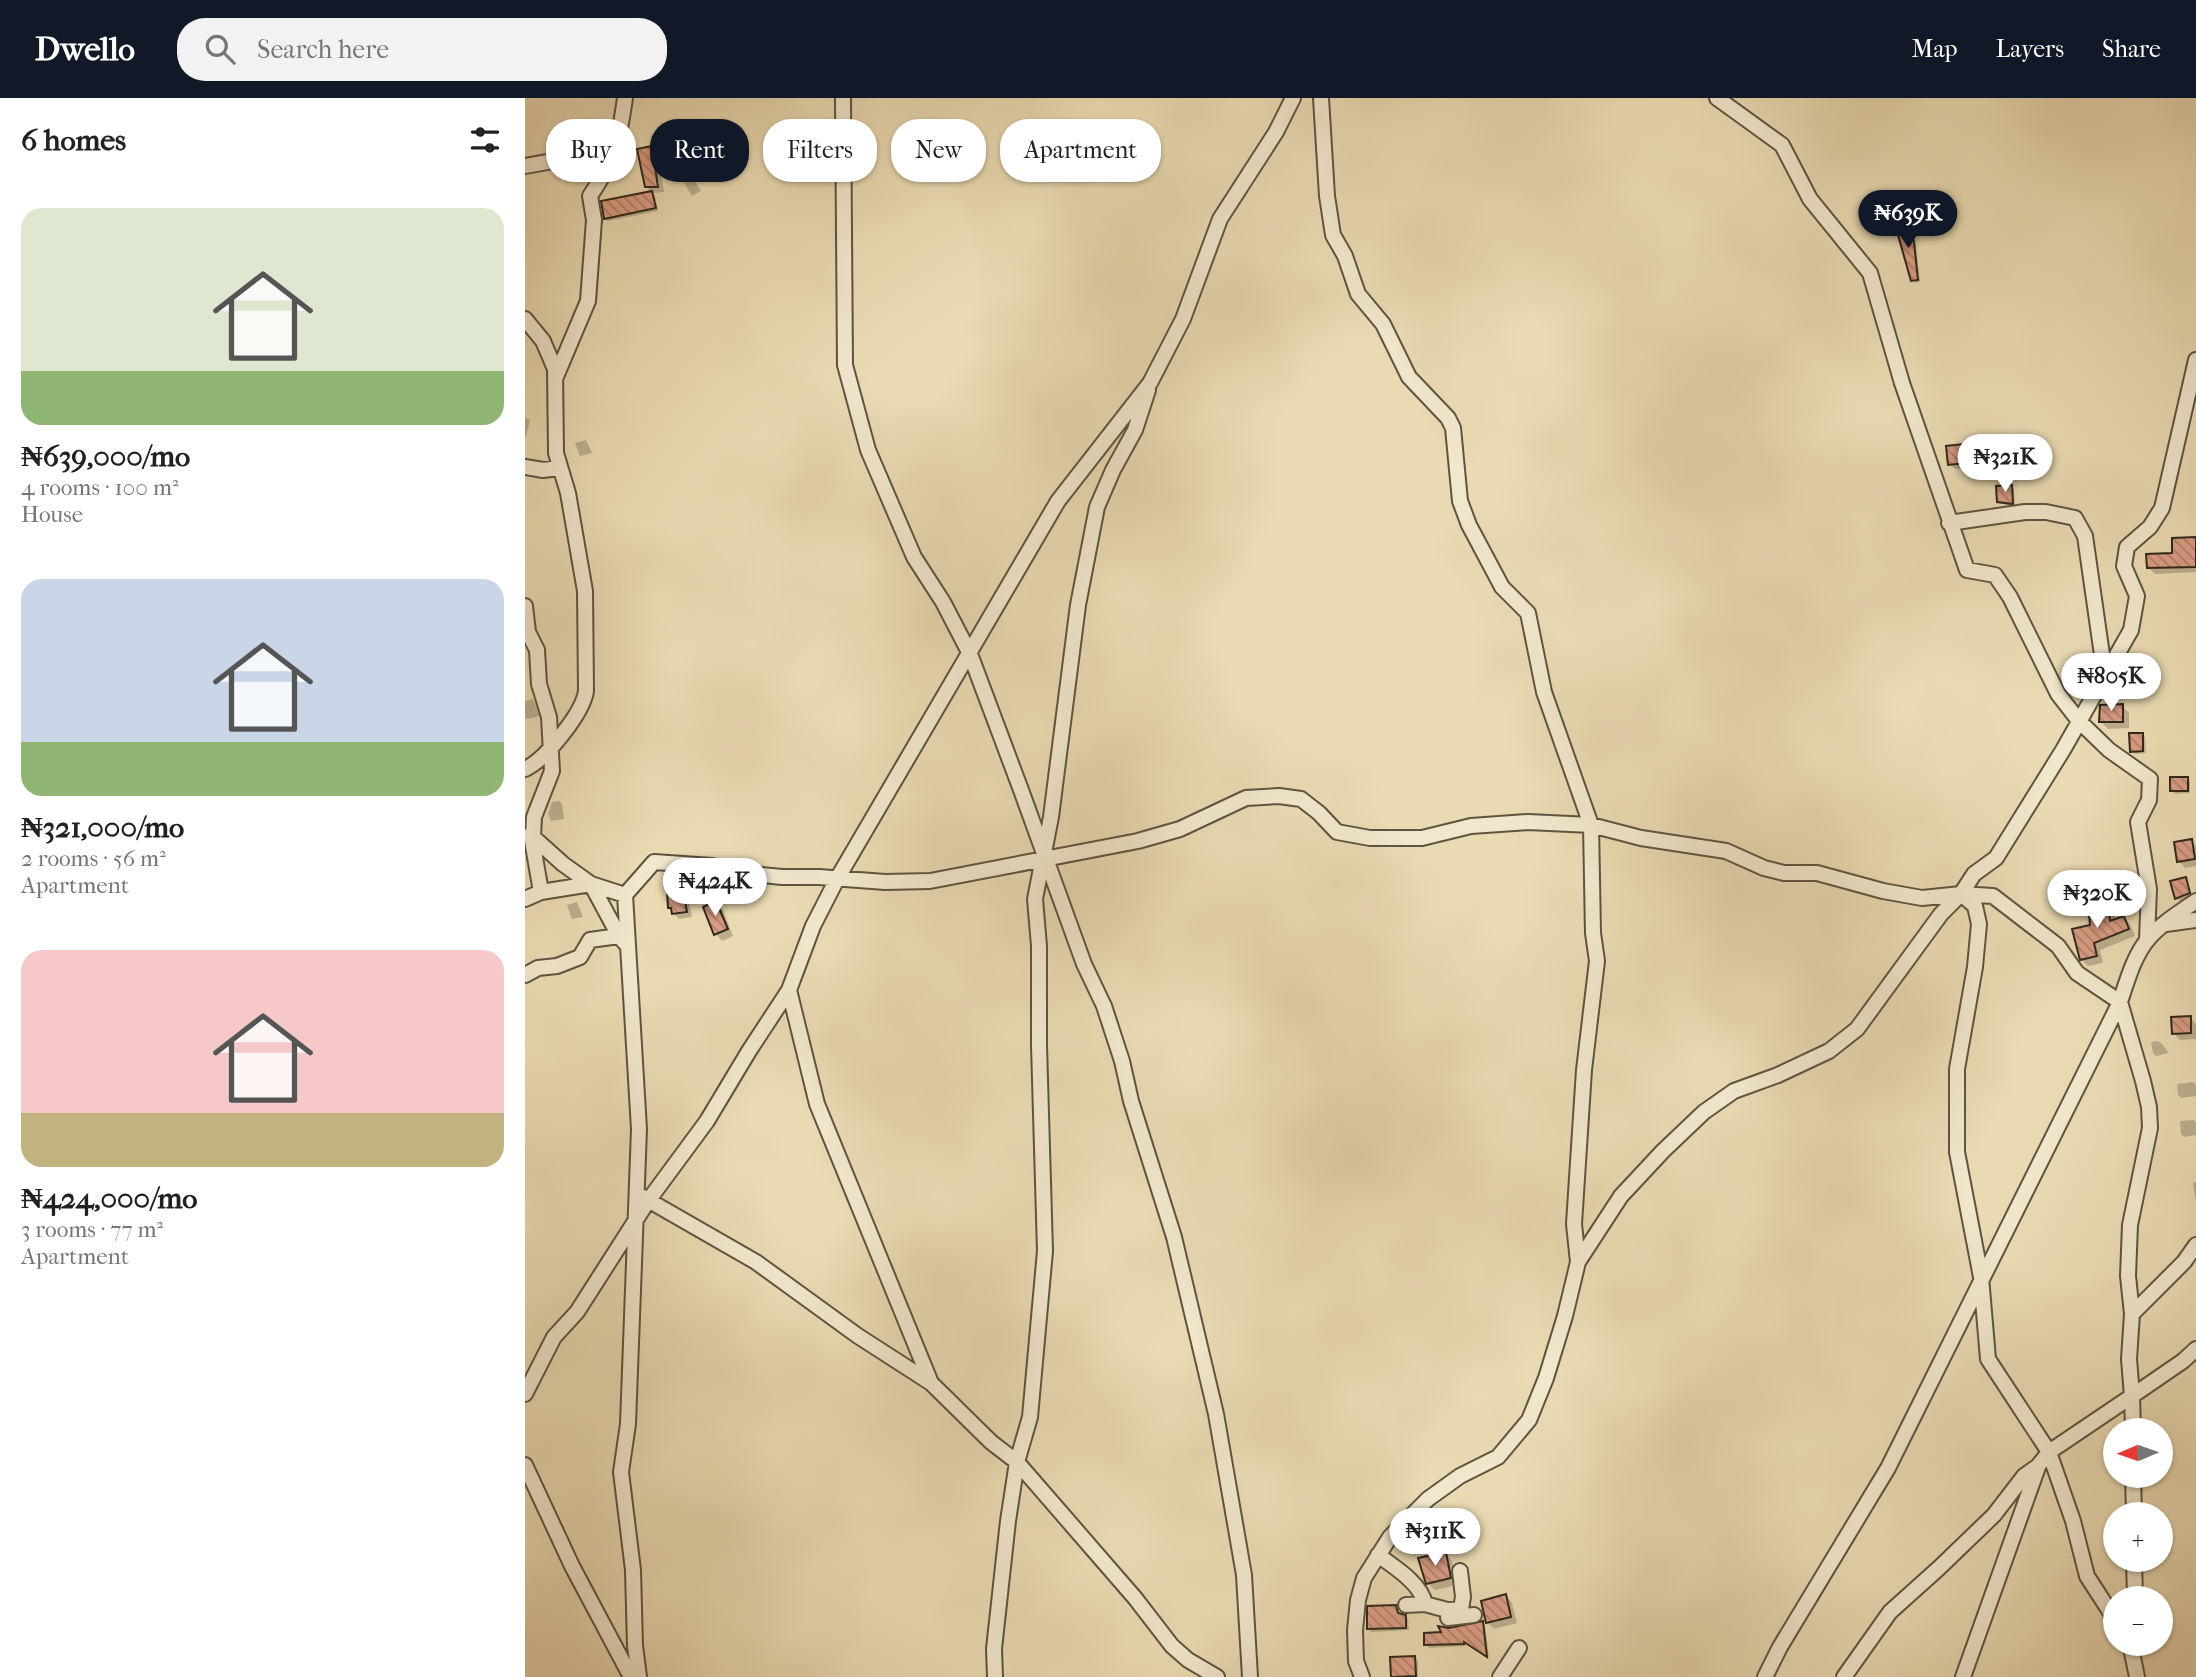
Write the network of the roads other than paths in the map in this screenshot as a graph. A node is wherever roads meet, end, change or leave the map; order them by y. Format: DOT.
graph roads {
  1 [pos="625,98"];
  2 [pos="843,98"];
  3 [pos="1293,98"];
  4 [pos="1321,98"];
  5 [pos="1717,98"];
  6 [pos="622,119"];
  7 [pos="546,162"];
  8 [pos="525,166"];
  9 [pos="599,182"];
  10 [pos="525,319"];
  11 [pos="2196,360"];
  12 [pos="554,383"];
  13 [pos="1150,383"];
  14 [pos="525,467"];
  15 [pos="559,468"];
  16 [pos="1949,523"];
  17 [pos="525,606"];
  18 [pos="970,654"];
  19 [pos="2105,676"];
  20 [pos="2080,721"];
  21 [pos="551,746"];
  22 [pos="525,769"];
  23 [pos="1591,825"];
  24 [pos="529,830"];
  25 [pos="1044,858"];
  26 [pos="837,879"];
  27 [pos="591,884"];
  28 [pos="541,892"];
  29 [pos="1961,894"];
  30 [pos="625,895"];
  31 [pos="525,899"];
  32 [pos="2196,901"];
  33 [pos="2196,920"];
  34 [pos="2163,924"];
  35 [pos="2147,939"];
  36 [pos="623,941"];
  37 [pos="525,975"];
  38 [pos="789,990"];
  39 [pos="2120,1002"];
  40 [pos="643,1197"];
  41 [pos="638,1217"];
  42 [pos="2196,1245"];
  43 [pos="1578,1262"];
  44 [pos="1981,1277"];
  45 [pos="2132,1314"];
  46 [pos="2196,1349"];
  47 [pos="931,1383"];
  48 [pos="525,1394"];
  49 [pos="2132,1396"];
  50 [pos="2133,1418"];
  51 [pos="2049,1452"];
  52 [pos="1017,1462"];
  53 [pos="525,1465"];
  54 [pos="2038,1466"];
  55 [pos="1378,1555"];
  56 [pos="1460,1571"];
  57 [pos="2103,1601"];
  58 [pos="1406,1605"];
  59 [pos="1431,1605"];
  60 [pos="1474,1615"];
  61 [pos="1519,1647"];
  62 [pos="2133,1656"];
  63 [pos="1360,1676"];
  64 [pos="631,1677"];
  65 [pos="639,1677"];
  66 [pos="995,1677"];
  67 [pos="1217,1677"];
  68 [pos="1250,1677"];
  69 [pos="1500,1677"];
  70 [pos="1765,1677"];
  71 [pos="1844,1677"];
  72 [pos="1963,1677"];
  73 [pos="2137,1677"];
  1 -- 6 [label="street"];
  2 -- 18 [label="street"];
  3 -- 13 [label="street"];
  4 -- 23 [label="street"];
  5 -- 16 [label="street"];
  7 -- 8 [label="street"];
  9 -- 12 [label="street"];
  10 -- 12 [label="street"];
  11 -- 19 [label="street"];
  12 -- 15 [label="street"];
  13 -- 18 [label="street"];
  13 -- 25 [label="street"];
  14 -- 15 [label="street"];
  15 -- 21 [label="street"];
  16 -- 19 [label="street"];
  16 -- 20 [label="street"];
  17 -- 21 [label="street"];
  18 -- 25 [label="street"];
  18 -- 26 [label="street"];
  19 -- 20 [label="street"];
  20 -- 29 [label="street"];
  20 -- 35 [label="street"];
  21 -- 22 [label="street"];
  21 -- 24 [label="street"];
  23 -- 25 [label="street"];
  23 -- 29 [label="street"];
  23 -- 43 [label="street"];
  24 -- 27 [label="street"];
  24 -- 28 [label="street"];
  25 -- 26 [label="street"];
  25 -- 52 [label="street"];
  25 -- 68 [label="street"];
  26 -- 30 [label="street"];
  26 -- 38 [label="street"];
  27 -- 28 [label="street"];
  27 -- 30 [label="street"];
  27 -- 36 [label="street"];
  28 -- 31 [label="street"];
  29 -- 39 [label="street"];
  29 -- 43 [label="street"];
  29 -- 44 [label="street"];
  30 -- 36 [label="street"];
  32 -- 34 [label="street"];
  33 -- 34 [label="street"];
  34 -- 35 [label="street"];
  35 -- 39 [label="street"];
  36 -- 37 [label="street"];
  36 -- 40 [label="street"];
  38 -- 40 [label="street"];
  38 -- 47 [label="street"];
  39 -- 44 [label="street"];
  39 -- 45 [label="street"];
  40 -- 41 [label="street"];
  40 -- 47 [label="street"];
  41 -- 48 [label="street"];
  41 -- 65 [label="street"];
  42 -- 45 [label="street"];
  43 -- 55 [label="street"];
  44 -- 51 [label="street"];
  44 -- 70 [label="street"];
  45 -- 49 [label="street"];
  46 -- 49 [label="street"];
  47 -- 52 [label="street"];
  49 -- 50 [label="street"];
  49 -- 51 [label="street"];
  51 -- 54 [label="street"];
  51 -- 57 [label="street"];
  52 -- 66 [label="street"];
  52 -- 67 [label="street"];
  53 -- 64 [label="street"];
  54 -- 71 [label="street"];
  54 -- 72 [label="street"];
  55 -- 59 [label="street"];
  55 -- 63 [label="street"];
  56 -- 59 [label="street"];
  58 -- 59 [label="street"];
  59 -- 60 [label="street"];
  61 -- 69 [label="street"];
  62 -- 73 [label="street"];
}
